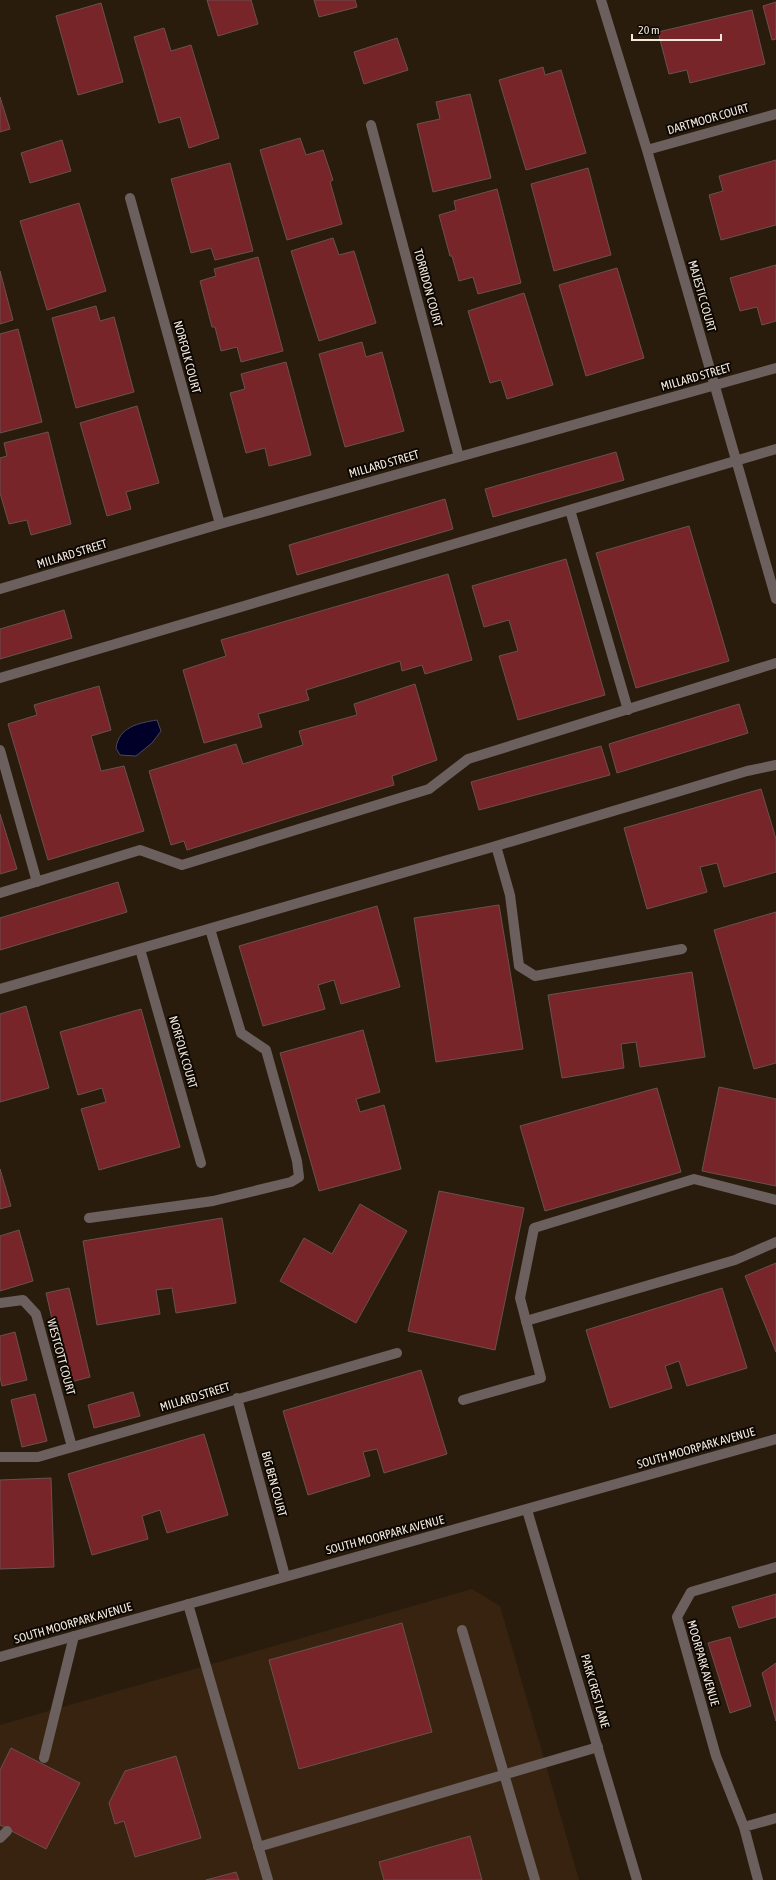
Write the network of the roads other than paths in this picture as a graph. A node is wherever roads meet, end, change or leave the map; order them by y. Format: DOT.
graph roads {
  1 [pos="601,0"];
  2 [pos="776,114"];
  3 [pos="371,125"];
  4 [pos="647,150"];
  5 [pos="130,198"];
  6 [pos="776,368"];
  7 [pos="714,386"];
  8 [pos="776,450"];
  9 [pos="459,457"];
  10 [pos="737,461"];
  11 [pos="570,510"];
  12 [pos="220,524"];
  13 [pos="0,589"];
  14 [pos="776,599"];
  15 [pos="776,663"];
  16 [pos="0,678"];
  17 [pos="628,710"];
  18 [pos="0,750"];
  19 [pos="776,765"];
  20 [pos="496,846"];
  21 [pos="37,882"];
  22 [pos="0,893"];
  23 [pos="210,929"];
  24 [pos="140,949"];
  25 [pos="682,949"];
  26 [pos="0,989"];
  27 [pos="201,1163"];
  28 [pos="776,1200"];
  29 [pos="89,1218"];
  30 [pos="776,1242"];
  31 [pos="0,1303"];
  32 [pos="526,1321"];
  33 [pos="397,1353"];
  34 [pos="237,1398"];
  35 [pos="463,1400"];
  36 [pos="776,1439"];
  37 [pos="72,1447"];
  38 [pos="0,1457"];
  39 [pos="527,1510"];
  40 [pos="776,1567"];
  41 [pos="285,1576"];
  42 [pos="188,1604"];
  43 [pos="462,1630"];
  44 [pos="74,1636"];
  45 [pos="0,1657"];
  46 [pos="598,1748"];
  47 [pos="44,1758"];
  48 [pos="505,1775"];
  49 [pos="776,1818"];
  50 [pos="744,1827"];
  51 [pos="258,1847"];
  52 [pos="268,1880"];
  53 [pos="535,1880"];
  54 [pos="637,1880"];
  55 [pos="758,1880"];
  1 -- 4 [label="street, MAJESTIC COURT"];
  2 -- 4 [label="street, DARTMOOR COURT"];
  3 -- 9 [label="street, TORRIDON COURT"];
  4 -- 7 [label="street, MAJESTIC COURT"];
  5 -- 12 [label="street, NORFOLK COURT"];
  6 -- 7 [label="street, MILLARD STREET"];
  7 -- 9 [label="street, MILLARD STREET"];
  7 -- 10 [label="street, MAJESTIC COURT"];
  8 -- 10 [label="street"];
  9 -- 12 [label="street, MILLARD STREET"];
  10 -- 11 [label="street"];
  10 -- 14 [label="street, MAJESTIC COURT"];
  11 -- 16 [label="street"];
  11 -- 17 [label="street"];
  12 -- 13 [label="street, MILLARD STREET"];
  15 -- 17 [label="street"];
  17 -- 21 [label="street"];
  18 -- 21 [label="street"];
  19 -- 20 [label="street"];
  20 -- 23 [label="street"];
  20 -- 25 [label="street"];
  21 -- 22 [label="street"];
  23 -- 24 [label="street"];
  23 -- 29 [label="street"];
  24 -- 26 [label="street"];
  24 -- 27 [label="street, NORFOLK COURT"];
  28 -- 32 [label="street"];
  30 -- 32 [label="street"];
  31 -- 37 [label="street, WESTCOTT COURT"];
  32 -- 35 [label="street"];
  33 -- 34 [label="street, MILLARD STREET"];
  34 -- 37 [label="street, MILLARD STREET"];
  34 -- 41 [label="street, BIG BEN COURT"];
  36 -- 39 [label="street, SOUTH MOORPARK AVENUE"];
  37 -- 38 [label="street, MILLARD STREET"];
  39 -- 41 [label="street, SOUTH MOORPARK AVENUE"];
  39 -- 46 [label="street, PARK CREST LANE"];
  40 -- 50 [label="street, MOORPARK AVENUE"];
  41 -- 42 [label="street, SOUTH MOORPARK AVENUE"];
  42 -- 44 [label="street, SOUTH MOORPARK AVENUE"];
  42 -- 51 [label="street"];
  43 -- 48 [label="street"];
  44 -- 45 [label="street, SOUTH MOORPARK AVENUE"];
  44 -- 47 [label="street"];
  46 -- 48 [label="street"];
  46 -- 54 [label="street, PARK CREST LANE"];
  48 -- 51 [label="street"];
  48 -- 53 [label="street"];
  49 -- 50 [label="street"];
  50 -- 55 [label="street, MOORPARK AVENUE"];
  51 -- 52 [label="street"];
}
